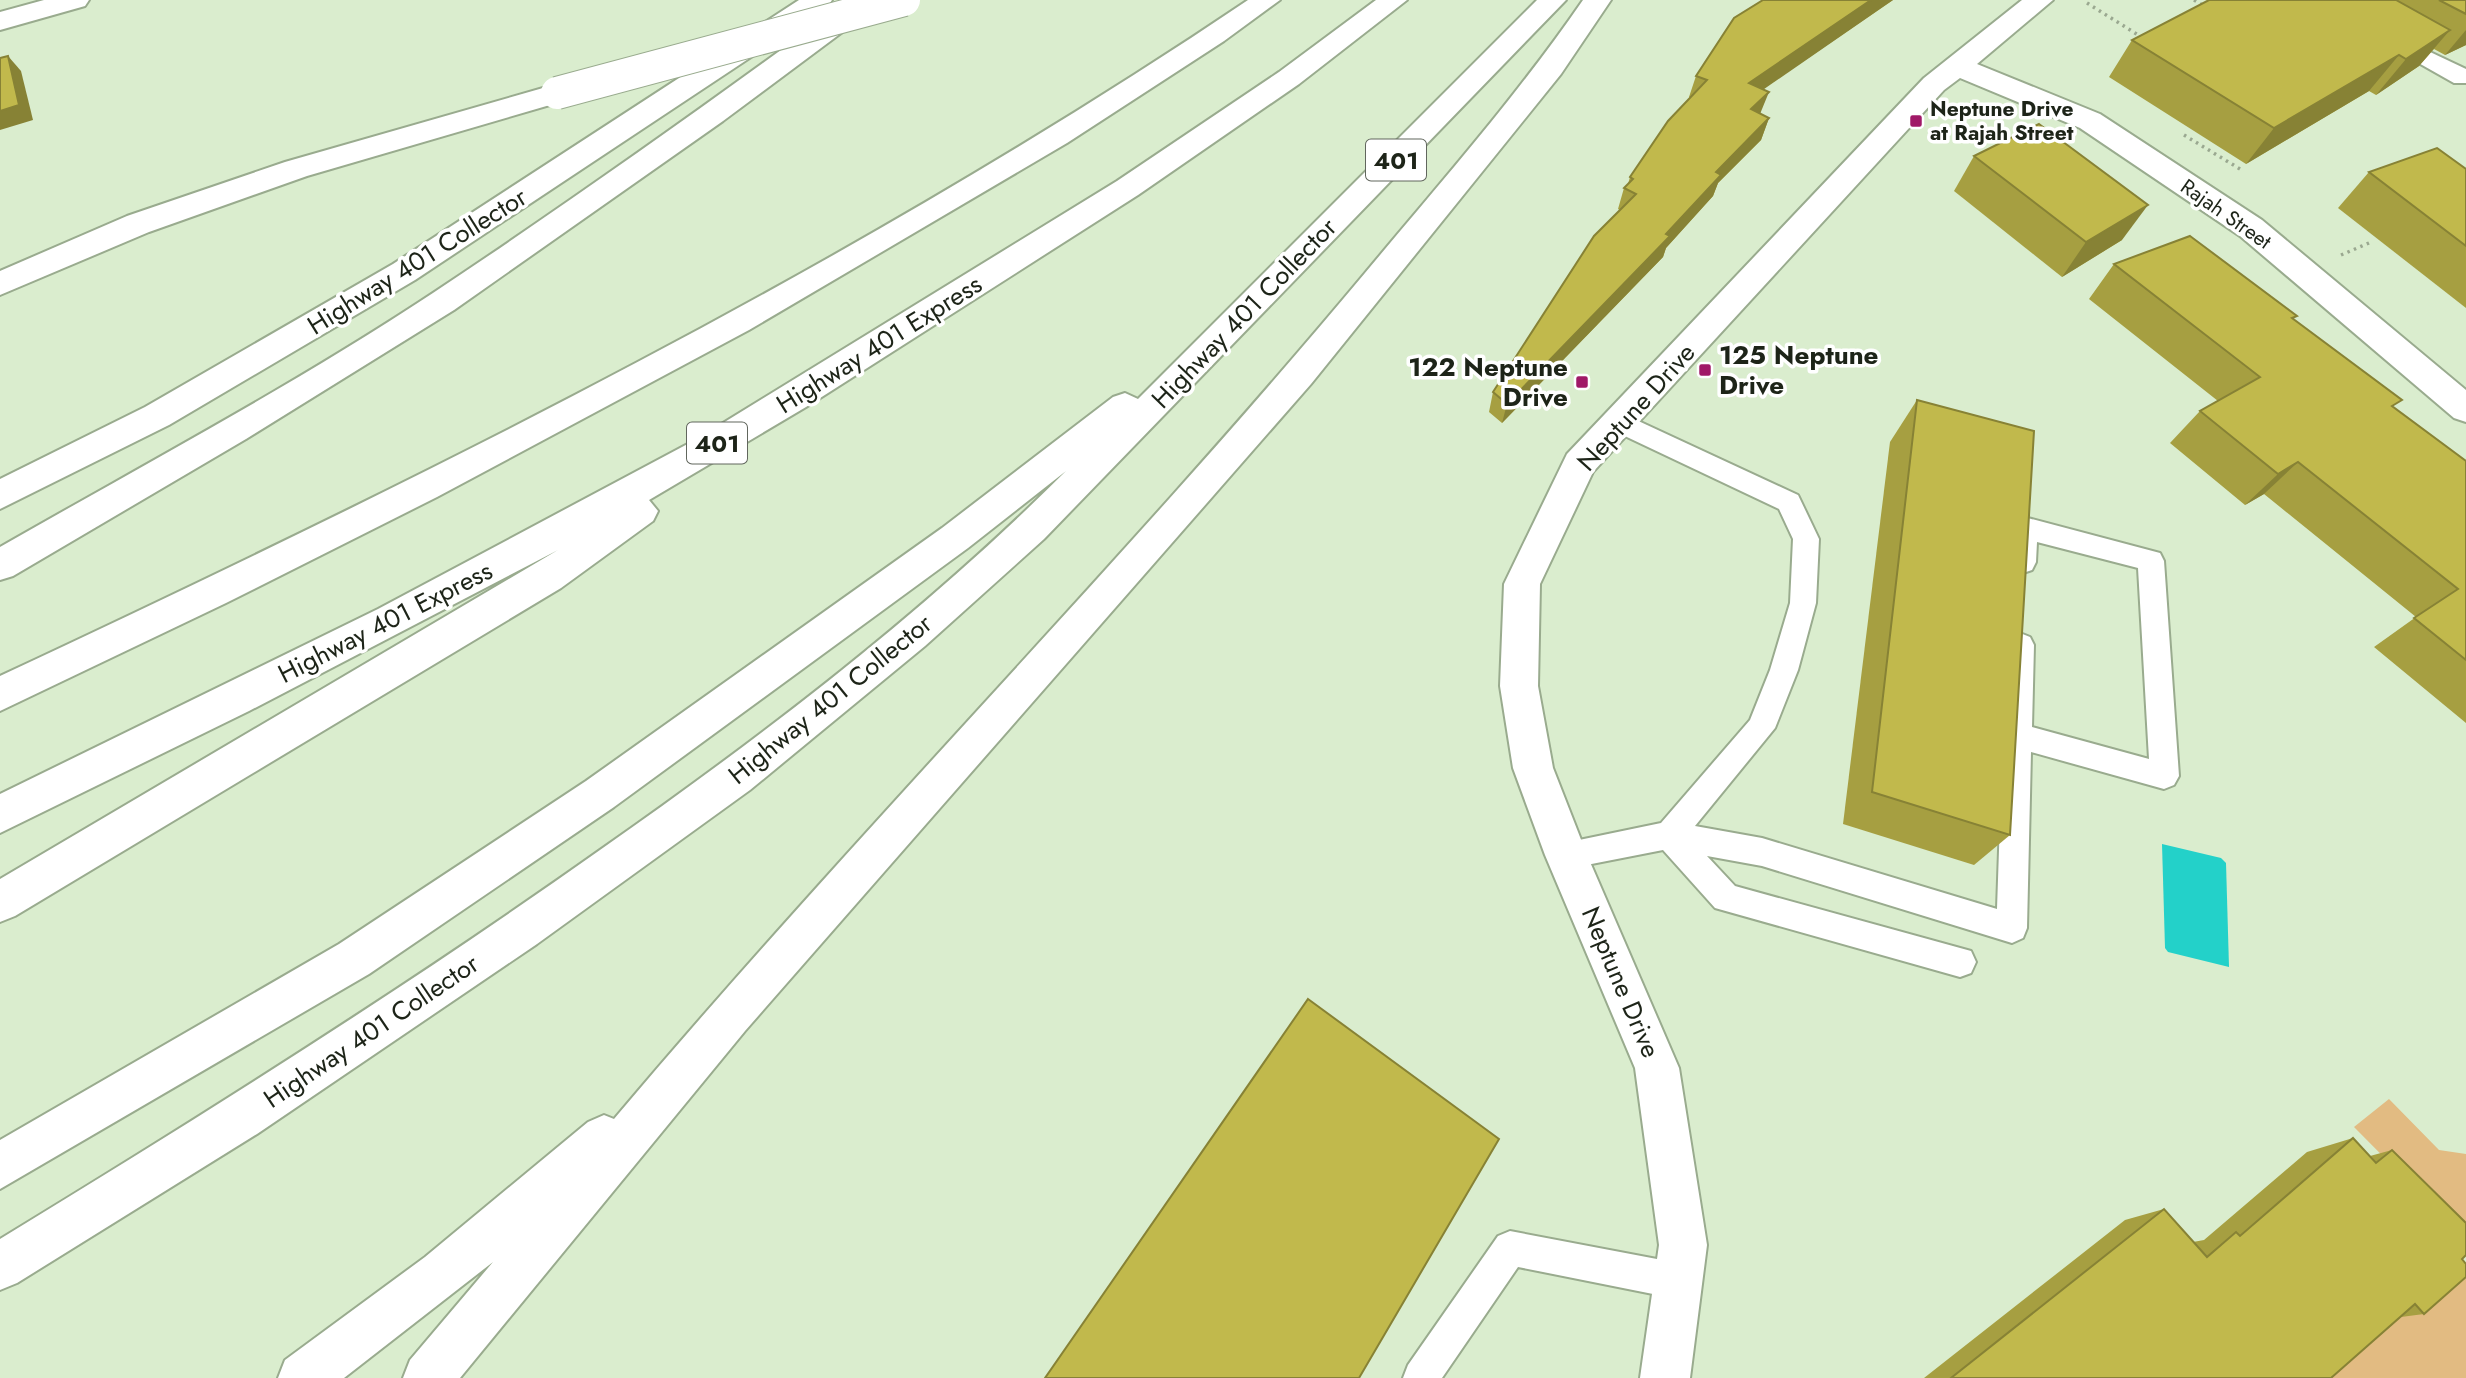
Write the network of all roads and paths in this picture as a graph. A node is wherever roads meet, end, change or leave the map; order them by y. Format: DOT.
graph roads {
  1 [pos="75,0"];
  2 [pos="818,0"];
  3 [pos="866,0"];
  4 [pos="904,0"];
  5 [pos="1266,0"];
  6 [pos="1392,0"];
  7 [pos="1552,0"];
  8 [pos="1597,0"];
  9 [pos="2039,0"];
  10 [pos="2194,0"];
  11 [pos="2087,3"];
  12 [pos="2205,7"];
  13 [pos="0,22"];
  14 [pos="2378,33"];
  15 [pos="2145,39"];
  16 [pos="1956,66"];
  17 [pos="2466,76"];
  18 [pos="0,284"];
  19 [pos="1237,318"];
  20 [pos="808,389"];
  21 [pos="2466,409"];
  22 [pos="1619,422"];
  23 [pos="0,495"];
  24 [pos="0,565"];
  25 [pos="2022,583"];
  26 [pos="2021,625"];
  27 [pos="0,694"];
  28 [pos="2018,736"];
  29 [pos="0,814"];
  30 [pos="1669,835"];
  31 [pos="1566,855"];
  32 [pos="0,902"];
  33 [pos="1960,962"];
  34 [pos="729,1016"];
  35 [pos="0,1166"];
  36 [pos="0,1266"];
  37 [pos="1678,1281"];
  38 [pos="303,1378"];
  39 [pos="428,1378"];
  40 [pos="1422,1378"];
  41 [pos="1665,1378"];
  1 -- 13 [label="main road"];
  2 -- 23 [label="main road, Highway 401 Collector"];
  3 -- 24 [label="main road"];
  4 -- 18 [label="main road, bridge"];
  5 -- 27 [label="main road"];
  6 -- 20 [label="main road, Highway 401 Express / 401"];
  7 -- 19 [label="main road, Highway 401 Collector / 401"];
  8 -- 34 [label="main road"];
  9 -- 16 [label="main road, Neptune Drive"];
  10 -- 12 [label="path"];
  11 -- 15 [label="path"];
  14 -- 17 [label="lane"];
  16 -- 21 [label="main road, Rajah Street"];
  16 -- 22 [label="main road, Neptune Drive"];
  19 -- 35 [label="main road"];
  19 -- 36 [label="main road, Highway 401 Collector / 401"];
  20 -- 29 [label="main road, Highway 401 Express / 401"];
  20 -- 32 [label="main road"];
  22 -- 30 [label="lane"];
  22 -- 31 [label="main road, Neptune Drive"];
  25 -- 28 [label="lane"];
  26 -- 28 [label="lane"];
  28 -- 30 [label="lane"];
  30 -- 31 [label="lane"];
  30 -- 33 [label="lane"];
  31 -- 37 [label="main road, Neptune Drive"];
  34 -- 38 [label="main road"];
  34 -- 39 [label="main road"];
  37 -- 40 [label="lane"];
  37 -- 41 [label="main road, Neptune Drive"];
}
